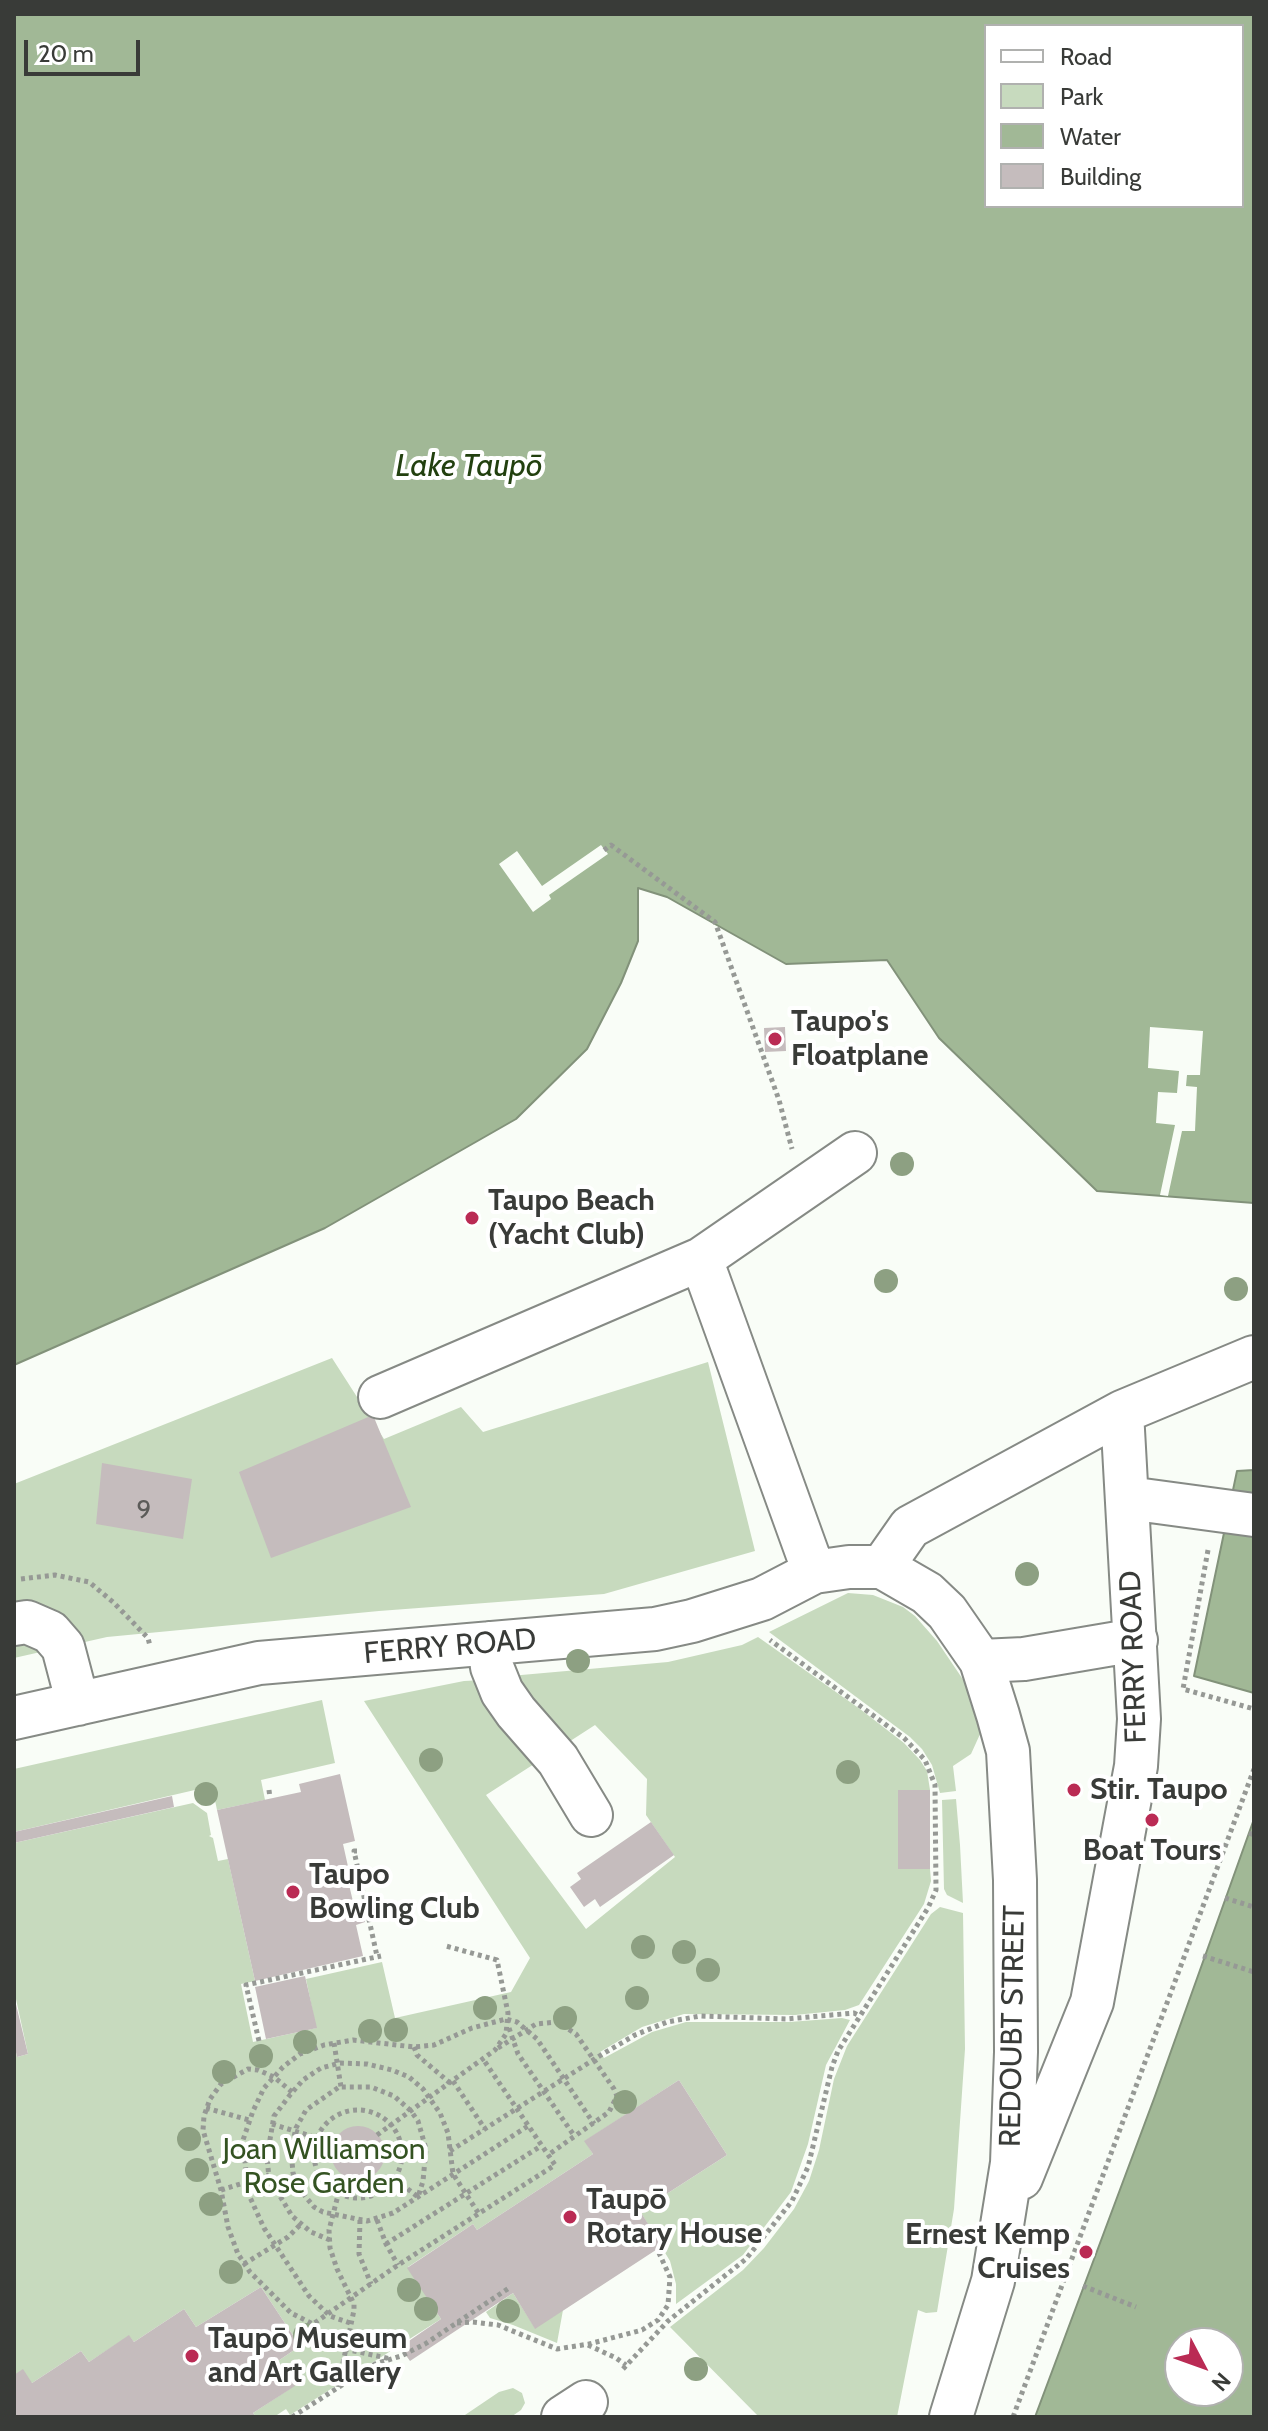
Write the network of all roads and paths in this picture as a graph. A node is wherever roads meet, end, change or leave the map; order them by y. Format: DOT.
graph roads {
  1 [pos="604,850"];
  2 [pos="855,1153"];
  3 [pos="803,1189"];
  4 [pos="701,1259"];
  5 [pos="1254,1357"];
  6 [pos="380,1397"];
  7 [pos="1122,1412"];
  8 [pos="1128,1498"];
  9 [pos="1235,1512"];
  10 [pos="882,1567"];
  11 [pos="814,1572"];
  12 [pos="14,1580"];
  13 [pos="14,1624"];
  14 [pos="763,1635"];
  15 [pos="1136,1640"];
  16 [pos="489,1643"];
  17 [pos="972,1649"];
  18 [pos="160,1686"];
  19 [pos="78,1704"];
  20 [pos="1254,1709"];
  21 [pos="14,1718"];
  22 [pos="1254,1769"];
  23 [pos="269,1790"];
  24 [pos="270,1798"];
  25 [pos="591,1815"];
  26 [pos="357,1851"];
  27 [pos="1225,1898"];
  28 [pos="1254,1907"];
  29 [pos="446,1946"];
  30 [pos="1203,1956"];
  31 [pos="1254,1972"];
  32 [pos="860,2016"];
  33 [pos="508,2019"];
  34 [pos="528,2029"];
  35 [pos="512,2039"];
  36 [pos="259,2041"];
  37 [pos="334,2043"];
  38 [pos="414,2047"];
  39 [pos="495,2050"];
  40 [pos="483,2059"];
  41 [pos="595,2059"];
  42 [pos="337,2064"];
  43 [pos="274,2077"];
  44 [pos="564,2079"];
  45 [pos="451,2082"];
  46 [pos="341,2087"];
  47 [pos="544,2090"];
  48 [pos="292,2092"];
  49 [pos="430,2097"];
  50 [pos="206,2108"];
  51 [pos="516,2109"];
  52 [pos="411,2111"];
  53 [pos="249,2120"];
  54 [pos="272,2124"];
  55 [pos="392,2124"];
  56 [pos="594,2124"];
  57 [pos="528,2126"];
  58 [pos="485,2129"];
  59 [pos="295,2131"];
  60 [pos="377,2135"];
  61 [pos="575,2137"];
  62 [pos="317,2138"];
  63 [pos="541,2146"];
  64 [pos="449,2151"];
  65 [pos="548,2155"];
  66 [pos="453,2174"];
  67 [pos="269,2175"];
  68 [pos="343,2176"];
  69 [pos="395,2179"];
  70 [pos="246,2182"];
  71 [pos="221,2190"];
  72 [pos="466,2193"];
  73 [pos="337,2194"];
  74 [pos="418,2197"];
  75 [pos="479,2214"];
  76 [pos="331,2215"];
  77 [pos="360,2220"];
  78 [pos="377,2220"];
  79 [pos="1005,2220"];
  80 [pos="301,2224"];
  81 [pos="330,2240"];
  82 [pos="386,2244"];
  83 [pos="276,2245"];
  84 [pos="659,2253"];
  85 [pos="244,2264"];
  86 [pos="398,2265"];
  87 [pos="371,2284"];
  88 [pos="1083,2286"];
  89 [pos="509,2288"];
  90 [pos="350,2298"];
  91 [pos="1136,2307"];
  92 [pos="326,2314"];
  93 [pos="661,2317"];
  94 [pos="667,2322"];
  95 [pos="350,2323"];
  96 [pos="457,2323"];
  97 [pos="586,2345"];
  98 [pos="345,2349"];
  99 [pos="391,2359"];
  100 [pos="338,2388"];
  101 [pos="292,2417"];
  102 [pos="951,2417"];
  103 [pos="1013,2417"];
  1 -- 3 [label="path"];
  2 -- 3 [label="street"];
  3 -- 4 [label="street"];
  4 -- 6 [label="street"];
  4 -- 11 [label="street"];
  5 -- 7 [label="street"];
  7 -- 8 [label="street, FERRY ROAD"];
  7 -- 10 [label="street"];
  8 -- 9 [label="street"];
  8 -- 15 [label="street, FERRY ROAD"];
  9 -- 20 [label="path"];
  10 -- 11 [label="street, FERRY ROAD"];
  10 -- 17 [label="street"];
  11 -- 16 [label="street, FERRY ROAD"];
  12 -- 18 [label="path"];
  13 -- 19 [label="street"];
  14 -- 32 [label="path"];
  15 -- 17 [label="street"];
  15 -- 79 [label="street, FERRY ROAD"];
  16 -- 18 [label="street, FERRY ROAD"];
  16 -- 25 [label="street"];
  17 -- 79 [label="street, REDOUBT STREET"];
  18 -- 19 [label="street, FERRY ROAD"];
  19 -- 21 [label="street, FERRY ROAD"];
  22 -- 103 [label="path"];
  23 -- 24 [label="path"];
  26 -- 36 [label="path"];
  27 -- 28 [label="path"];
  29 -- 33 [label="path"];
  30 -- 31 [label="path"];
  32 -- 41 [label="path"];
  32 -- 94 [label="path"];
  33 -- 34 [label="path"];
  33 -- 35 [label="path"];
  33 -- 38 [label="path"];
  33 -- 39 [label="path"];
  34 -- 35 [label="path"];
  34 -- 41 [label="path"];
  34 -- 44 [label="path"];
  35 -- 39 [label="path"];
  35 -- 47 [label="path"];
  37 -- 38 [label="path"];
  37 -- 42 [label="path"];
  37 -- 43 [label="path"];
  38 -- 45 [label="path"];
  39 -- 40 [label="path"];
  40 -- 45 [label="path"];
  40 -- 51 [label="path"];
  41 -- 44 [label="path"];
  41 -- 56 [label="path"];
  42 -- 46 [label="path"];
  42 -- 48 [label="path"];
  42 -- 49 [label="path"];
  43 -- 48 [label="path"];
  43 -- 50 [label="path"];
  43 -- 53 [label="path"];
  44 -- 47 [label="path"];
  44 -- 56 [label="path"];
  45 -- 49 [label="path"];
  45 -- 58 [label="path"];
  46 -- 52 [label="path"];
  46 -- 59 [label="path"];
  47 -- 51 [label="path"];
  47 -- 61 [label="path"];
  48 -- 54 [label="path"];
  49 -- 52 [label="path"];
  49 -- 64 [label="path"];
  50 -- 53 [label="path"];
  50 -- 71 [label="path"];
  51 -- 57 [label="path"];
  51 -- 58 [label="path"];
  52 -- 55 [label="path"];
  52 -- 74 [label="path"];
  53 -- 70 [label="path"];
  54 -- 59 [label="path"];
  54 -- 67 [label="path"];
  55 -- 60 [label="path"];
  55 -- 62 [label="path"];
  55 -- 69 [label="path"];
  56 -- 61 [label="path"];
  57 -- 63 [label="path"];
  57 -- 66 [label="path"];
  58 -- 64 [label="path"];
  59 -- 62 [label="path"];
  59 -- 76 [label="path"];
  61 -- 65 [label="path"];
  62 -- 73 [label="path"];
  63 -- 65 [label="path"];
  63 -- 72 [label="path"];
  64 -- 66 [label="path"];
  65 -- 75 [label="path"];
  66 -- 72 [label="path"];
  66 -- 74 [label="path"];
  67 -- 70 [label="path"];
  67 -- 80 [label="path"];
  68 -- 73 [label="path"];
  69 -- 73 [label="path"];
  69 -- 74 [label="path"];
  70 -- 71 [label="path"];
  70 -- 83 [label="path"];
  71 -- 85 [label="path"];
  72 -- 75 [label="path"];
  72 -- 82 [label="path"];
  73 -- 76 [label="path"];
  74 -- 78 [label="path"];
  75 -- 86 [label="path"];
  76 -- 77 [label="path"];
  76 -- 81 [label="path"];
  77 -- 78 [label="path"];
  77 -- 87 [label="path"];
  78 -- 82 [label="path"];
  79 -- 102 [label="street, REDOUBT STREET"];
  80 -- 81 [label="path"];
  80 -- 83 [label="path"];
  81 -- 90 [label="path"];
  82 -- 86 [label="path"];
  83 -- 85 [label="path"];
  83 -- 92 [label="path"];
  84 -- 93 [label="path"];
  85 -- 92 [label="path"];
  86 -- 87 [label="path"];
  87 -- 90 [label="path"];
  88 -- 91 [label="path"];
  89 -- 96 [label="path"];
  90 -- 92 [label="path"];
  90 -- 95 [label="path"];
  92 -- 95 [label="path"];
  93 -- 94 [label="path"];
  93 -- 97 [label="path"];
  94 -- 97 [label="path"];
  95 -- 98 [label="path"];
  96 -- 97 [label="path"];
  96 -- 99 [label="path"];
  98 -- 99 [label="path"];
  98 -- 100 [label="path"];
  99 -- 100 [label="path"];
  100 -- 101 [label="path"];
}
